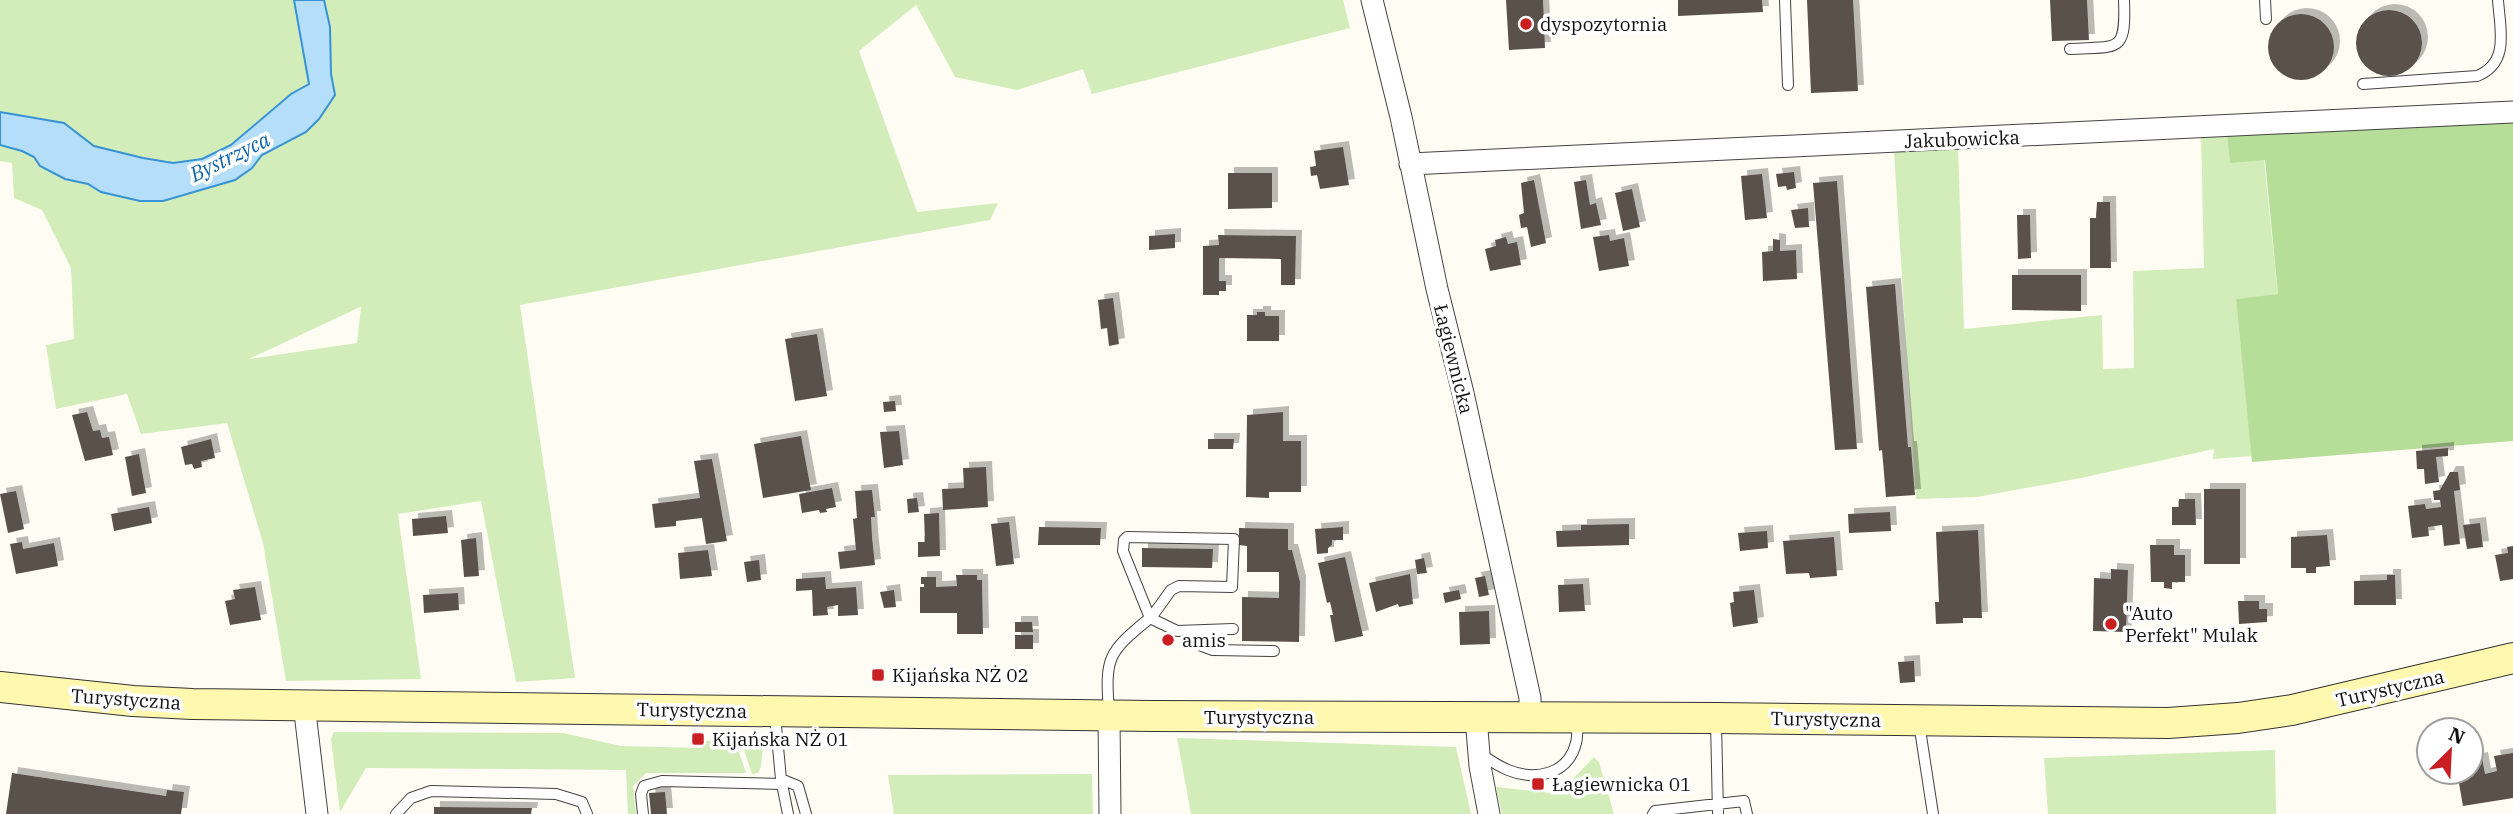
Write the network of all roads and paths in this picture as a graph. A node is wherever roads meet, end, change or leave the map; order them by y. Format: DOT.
graph roads {
  1 [pos="1372,0"];
  2 [pos="1785,0"];
  3 [pos="2124,0"];
  4 [pos="2265,0"];
  5 [pos="2498,0"];
  6 [pos="2266,19"];
  7 [pos="2070,48"];
  8 [pos="2363,84"];
  9 [pos="1788,85"];
  10 [pos="2513,112"];
  11 [pos="1410,164"];
  12 [pos="1150,618"];
  13 [pos="1233,629"];
  14 [pos="1190,631"];
  15 [pos="1274,651"];
  16 [pos="2513,658"];
  17 [pos="0,687"];
  18 [pos="304,704"];
  19 [pos="774,711"];
  20 [pos="1109,715"];
  21 [pos="1476,718"];
  22 [pos="1530,718"];
  23 [pos="1577,718"];
  24 [pos="1716,718"];
  25 [pos="1918,720"];
  26 [pos="1479,753"];
  27 [pos="781,781"];
  28 [pos="1718,809"];
  29 [pos="1691,810"];
  30 [pos="317,814"];
  31 [pos="396,814"];
  32 [pos="587,814"];
  33 [pos="643,814"];
  34 [pos="788,814"];
  35 [pos="806,814"];
  36 [pos="1110,814"];
  37 [pos="1489,814"];
  38 [pos="1653,814"];
  39 [pos="1747,814"];
  40 [pos="1933,814"];
  1 -- 11 [label="street, Łagiewnicka"];
  2 -- 9 [label="lane"];
  3 -- 7 [label="lane"];
  4 -- 6 [label="lane"];
  5 -- 8 [label="lane"];
  10 -- 11 [label="street, Jakubowicka"];
  11 -- 22 [label="street, Łagiewnicka"];
  12 -- 12 [label="lane"];
  12 -- 14 [label="lane"];
  12 -- 20 [label="lane"];
  13 -- 14 [label="lane"];
  14 -- 15 [label="lane"];
  16 -- 25 [label="main road, Turystyczna"];
  17 -- 18 [label="main road, Turystyczna"];
  18 -- 19 [label="main road, Turystyczna"];
  18 -- 30 [label="street"];
  19 -- 20 [label="main road, Turystyczna"];
  19 -- 27 [label="lane"];
  20 -- 21 [label="main road, Turystyczna"];
  20 -- 36 [label="street"];
  21 -- 22 [label="main road, Turystyczna"];
  21 -- 26 [label="street"];
  22 -- 23 [label="main road, Turystyczna"];
  23 -- 24 [label="main road, Turystyczna"];
  23 -- 26 [label="lane"];
  24 -- 25 [label="main road, Turystyczna"];
  24 -- 28 [label="lane"];
  25 -- 40 [label="lane"];
  26 -- 37 [label="street"];
  27 -- 33 [label="lane"];
  27 -- 34 [label="lane"];
  27 -- 35 [label="lane"];
  28 -- 29 [label="lane"];
  28 -- 39 [label="lane"];
  29 -- 38 [label="lane"];
  31 -- 32 [label="lane"];
}
